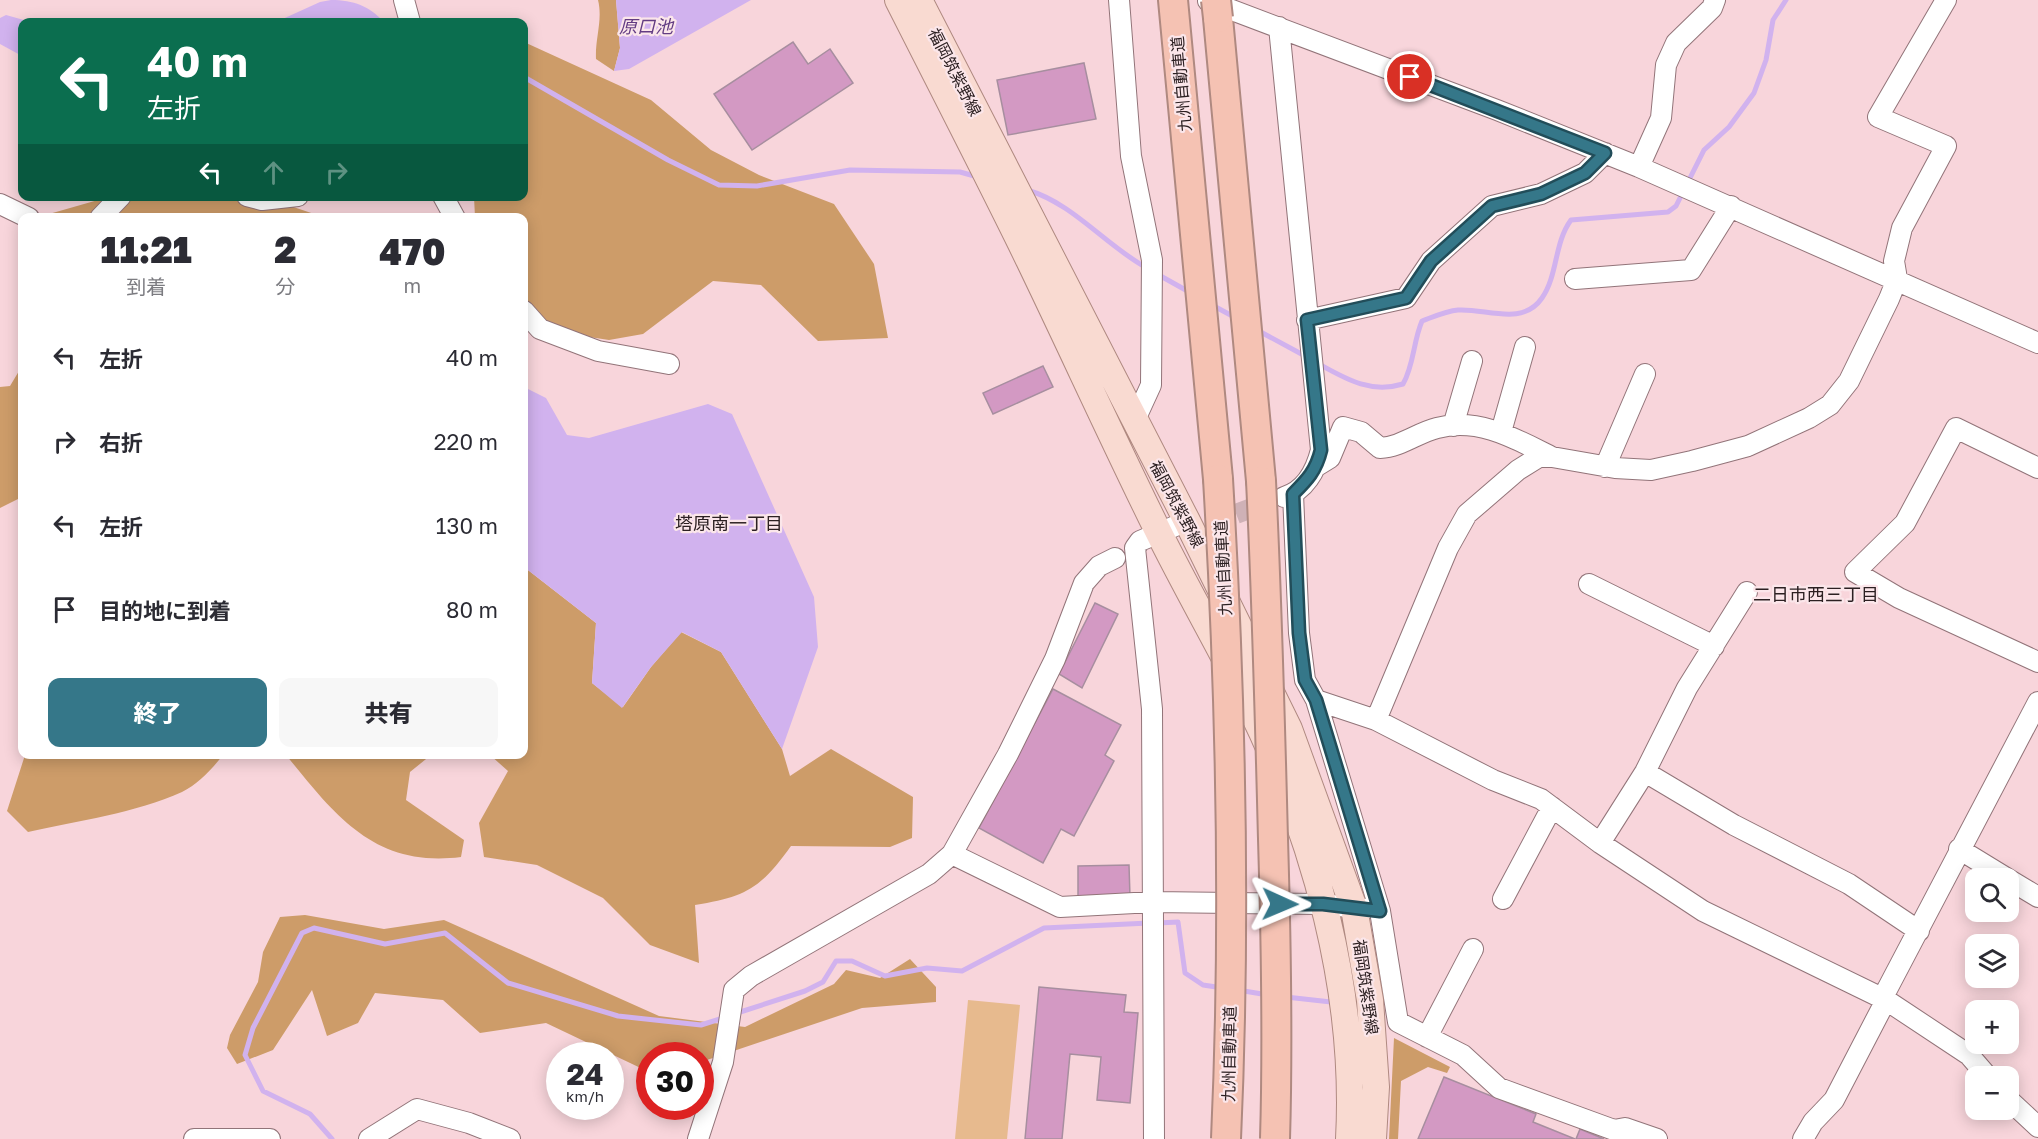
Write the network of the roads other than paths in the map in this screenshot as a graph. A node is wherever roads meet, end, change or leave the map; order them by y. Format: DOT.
graph roads {
  1 [pos="404,0"];
  2 [pos="898,0"];
  3 [pos="919,0"];
  4 [pos="1119,0"];
  5 [pos="1715,0"];
  6 [pos="1946,0"];
  7 [pos="1174,2"];
  8 [pos="1213,6"];
  9 [pos="1247,8"];
  10 [pos="409,18"];
  11 [pos="1279,27"];
  12 [pos="1605,153"];
  13 [pos="1639,167"];
  14 [pos="116,201"];
  15 [pos="0,204"];
  16 [pos="1731,206"];
  17 [pos="19,213"];
  18 [pos="105,213"];
  19 [pos="1575,279"];
  20 [pos="1897,279"];
  21 [pos="528,316"];
  22 [pos="1307,320"];
  23 [pos="2038,343"];
  24 [pos="1525,347"];
  25 [pos="1472,361"];
  26 [pos="669,363"];
  27 [pos="1645,374"];
  28 [pos="1134,422"];
  29 [pos="1454,426"];
  30 [pos="1501,432"];
  31 [pos="1552,457"];
  32 [pos="1317,466"];
  33 [pos="1605,466"];
  34 [pos="2038,468"];
  35 [pos="1187,521"];
  36 [pos="1159,532"];
  37 [pos="1115,558"];
  38 [pos="1588,584"];
  39 [pos="1747,592"];
  40 [pos="1714,646"];
  41 [pos="2038,662"];
  42 [pos="1316,700"];
  43 [pos="2038,702"];
  44 [pos="1376,720"];
  45 [pos="1645,772"];
  46 [pos="1552,807"];
  47 [pos="1599,843"];
  48 [pos="1959,849"];
  49 [pos="952,854"];
  50 [pos="1990,868"];
  51 [pos="2019,886"];
  52 [pos="2038,897"];
  53 [pos="1503,899"];
  54 [pos="1153,902"];
  55 [pos="1323,904"];
  56 [pos="1354,908"];
  57 [pos="1380,911"];
  58 [pos="1918,931"];
  59 [pos="1473,949"];
  60 [pos="1884,999"];
  61 [pos="1427,1037"];
  62 [pos="1978,1066"];
  63 [pos="2019,1109"];
  64 [pos="2038,1127"];
  65 [pos="194,1139"];
  66 [pos="270,1139"];
  67 [pos="369,1139"];
  68 [pos="510,1139"];
  69 [pos="698,1139"];
  70 [pos="1154,1139"];
  71 [pos="1226,1139"];
  72 [pos="1275,1139"];
  73 [pos="1349,1139"];
  74 [pos="1373,1139"];
  75 [pos="1657,1139"];
  76 [pos="1803,1139"];
  1 -- 10 [label="street"];
  2 -- 36 [label="main road, 福岡筑紫野線"];
  3 -- 28 [label="main road, 福岡筑紫野線"];
  4 -- 28 [label="street"];
  5 -- 13 [label="street"];
  6 -- 20 [label="street"];
  7 -- 71 [label="highway, 九州自動車道, bridge"];
  8 -- 9 [label="street"];
  8 -- 72 [label="highway, bridge"];
  9 -- 11 [label="street"];
  11 -- 12 [label="street"];
  11 -- 22 [label="street"];
  12 -- 13 [label="street"];
  12 -- 22 [label="street"];
  13 -- 16 [label="street"];
  14 -- 18 [label="street"];
  15 -- 17 [label="street"];
  16 -- 19 [label="street"];
  16 -- 20 [label="street"];
  20 -- 23 [label="street"];
  20 -- 33 [label="street"];
  21 -- 26 [label="street"];
  22 -- 32 [label="street"];
  24 -- 30 [label="street"];
  25 -- 29 [label="street"];
  27 -- 33 [label="street"];
  28 -- 35 [label="main road, 福岡筑紫野線"];
  29 -- 30 [label="street"];
  29 -- 32 [label="street"];
  30 -- 31 [label="street"];
  31 -- 33 [label="street"];
  31 -- 44 [label="street"];
  32 -- 42 [label="street"];
  34 -- 41 [label="street"];
  35 -- 36 [label="street"];
  35 -- 56 [label="main road, 福岡筑紫野線"];
  36 -- 54 [label="street"];
  36 -- 55 [label="main road, 福岡筑紫野線"];
  37 -- 49 [label="street"];
  38 -- 40 [label="street"];
  39 -- 40 [label="street"];
  40 -- 45 [label="street"];
  42 -- 44 [label="street"];
  42 -- 57 [label="street"];
  43 -- 48 [label="street"];
  44 -- 46 [label="street"];
  45 -- 47 [label="street"];
  45 -- 58 [label="street"];
  46 -- 47 [label="street"];
  46 -- 53 [label="street"];
  47 -- 60 [label="street"];
  48 -- 50 [label="street"];
  48 -- 58 [label="street"];
  49 -- 54 [label="street"];
  49 -- 69 [label="street"];
  51 -- 52 [label="street"];
  54 -- 55 [label="street"];
  54 -- 70 [label="street"];
  55 -- 56 [label="street"];
  55 -- 73 [label="main road, 福岡筑紫野線"];
  56 -- 57 [label="street"];
  56 -- 74 [label="main road, 福岡筑紫野線"];
  57 -- 61 [label="street"];
  58 -- 60 [label="street"];
  59 -- 61 [label="street"];
  60 -- 62 [label="street"];
  60 -- 76 [label="street"];
  61 -- 75 [label="street"];
  63 -- 64 [label="street"];
  65 -- 66 [label="street"];
  67 -- 68 [label="street"];
}
